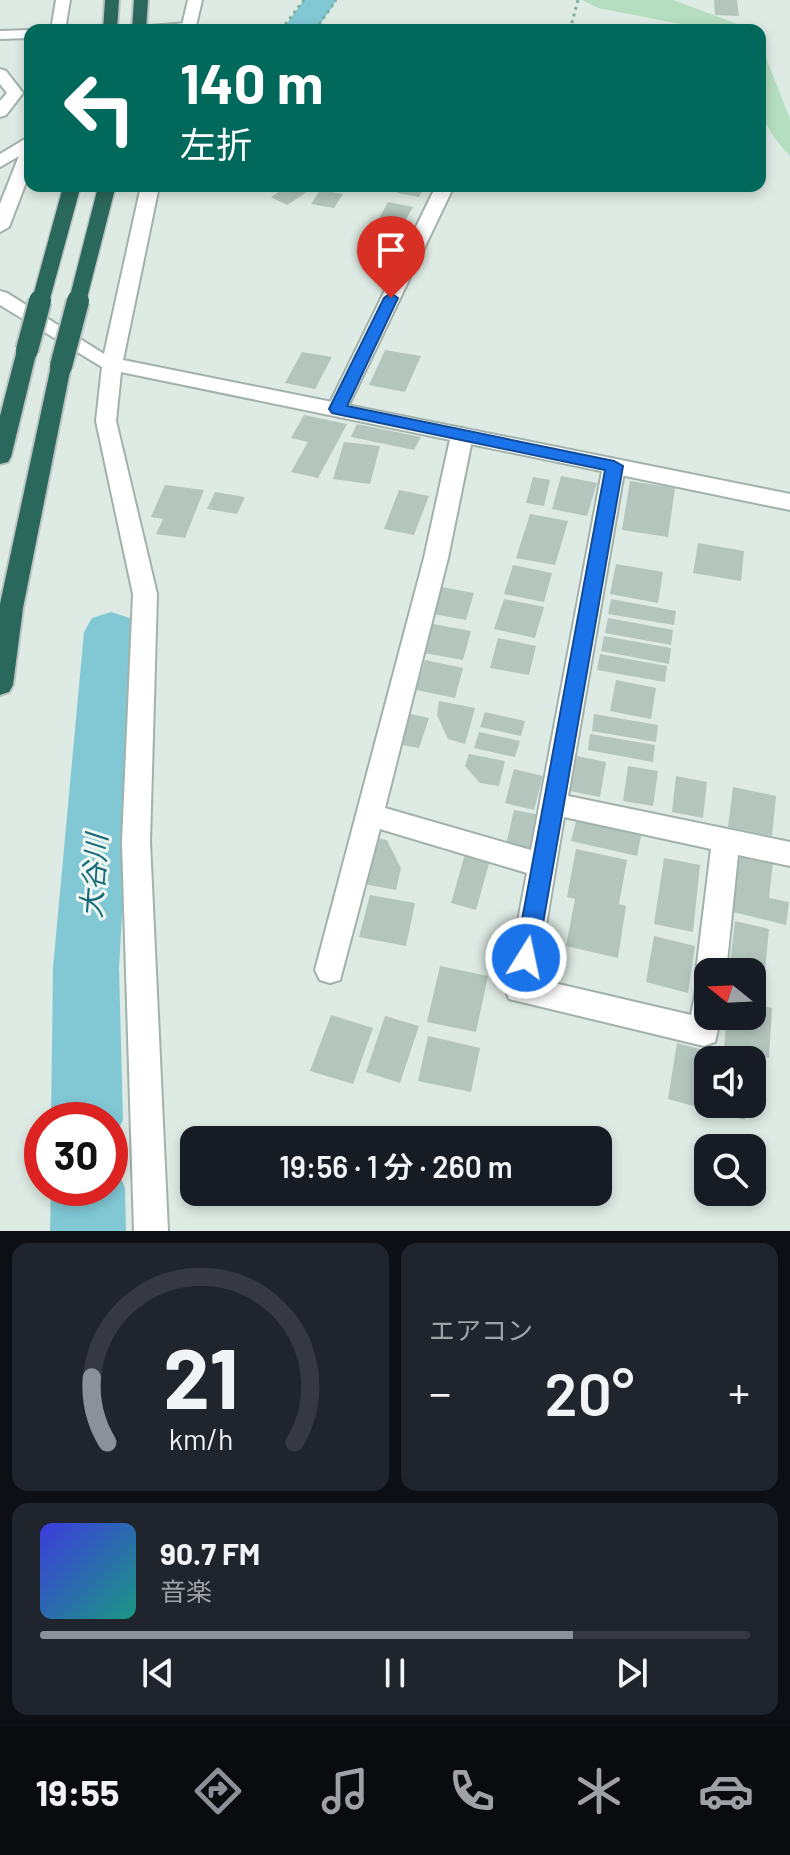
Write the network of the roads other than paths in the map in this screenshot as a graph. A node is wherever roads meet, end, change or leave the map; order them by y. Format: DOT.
graph roads {
  1 [pos="63,0"];
  2 [pos="112,0"];
  3 [pos="141,0"];
  4 [pos="195,0"];
  5 [pos="59,24"];
  6 [pos="111,24"];
  7 [pos="143,24"];
  8 [pos="189,24"];
  9 [pos="24,34"];
  10 [pos="0,35"];
  11 [pos="0,74"];
  12 [pos="4,105"];
  13 [pos="24,145"];
  14 [pos="0,162"];
  15 [pos="24,165"];
  16 [pos="70,192"];
  17 [pos="105,192"];
  18 [pos="149,192"];
  19 [pos="442,192"];
  20 [pos="0,227"];
  21 [pos="0,297"];
  22 [pos="112,364"];
  23 [pos="337,409"];
  24 [pos="462,435"];
  25 [pos="0,457"];
  26 [pos="614,466"];
  27 [pos="790,502"];
  28 [pos="0,685"];
  29 [pos="554,804"];
  30 [pos="370,815"];
  31 [pos="726,841"];
  32 [pos="790,854"];
  33 [pos="543,866"];
  34 [pos="713,958"];
  35 [pos="330,970"];
  36 [pos="694,1030"];
  37 [pos="151,1231"];
  1 -- 5 [label="street"];
  2 -- 6 [label="highway"];
  3 -- 7 [label="highway"];
  4 -- 8 [label="street"];
  9 -- 10 [label="street"];
  11 -- 12 [label="street"];
  13 -- 14 [label="street"];
  15 -- 20 [label="street"];
  16 -- 25 [label="highway, bridge"];
  17 -- 28 [label="highway, bridge"];
  18 -- 22 [label="street"];
  19 -- 23 [label="street"];
  21 -- 22 [label="street"];
  22 -- 23 [label="street"];
  22 -- 37 [label="street"];
  23 -- 24 [label="street"];
  24 -- 26 [label="street"];
  24 -- 30 [label="street"];
  26 -- 27 [label="street"];
  26 -- 29 [label="street"];
  29 -- 31 [label="street"];
  29 -- 33 [label="street"];
  30 -- 33 [label="street"];
  30 -- 35 [label="street"];
  31 -- 32 [label="street"];
  31 -- 34 [label="street"];
  33 -- 36 [label="street"];
}
